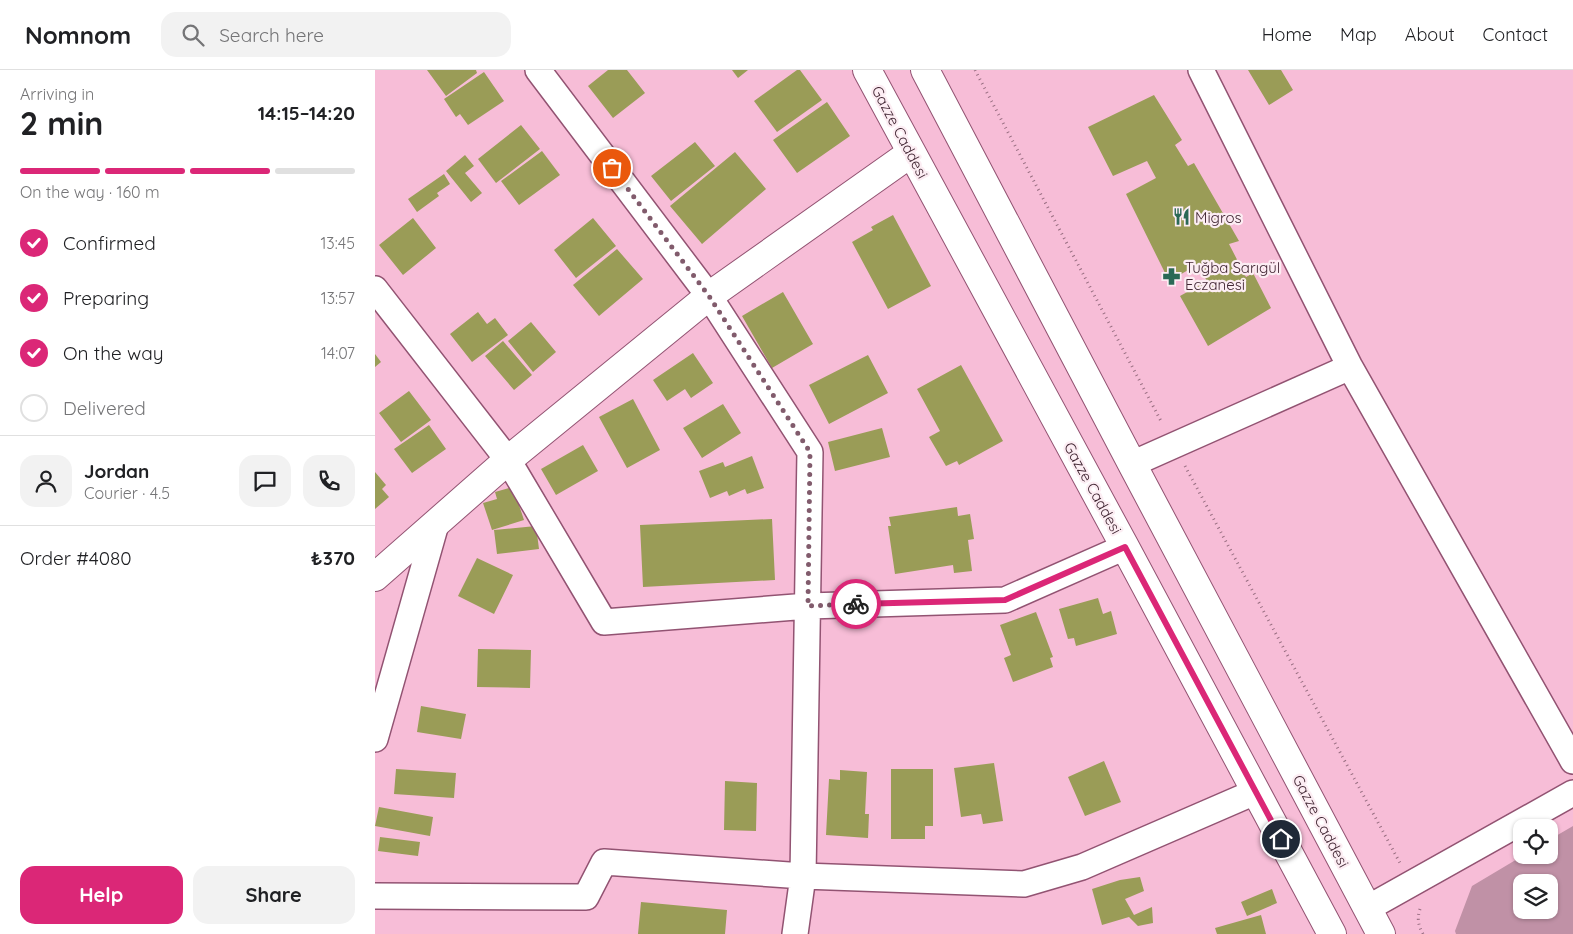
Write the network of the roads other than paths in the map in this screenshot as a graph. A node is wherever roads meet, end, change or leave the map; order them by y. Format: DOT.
graph roads {
  1 [pos="538,70"];
  2 [pos="867,70"];
  3 [pos="925,70"];
  4 [pos="1201,70"];
  5 [pos="911,153"];
  6 [pos="375,289"];
  7 [pos="709,296"];
  8 [pos="1350,367"];
  9 [pos="508,460"];
  10 [pos="1132,464"];
  11 [pos="436,524"];
  12 [pos="1125,547"];
  13 [pos="375,577"];
  14 [pos="808,606"];
  15 [pos="375,739"];
  16 [pos="1573,761"];
  17 [pos="1255,792"];
  18 [pos="1573,793"];
  19 [pos="803,876"];
  20 [pos="375,896"];
  21 [pos="1368,908"];
  22 [pos="795,934"];
  23 [pos="1332,934"];
  24 [pos="1381,934"];
  1 -- 7 [label="street"];
  2 -- 5 [label="main road, Gazze Caddesi"];
  3 -- 10 [label="main road, Gazze Caddesi"];
  4 -- 8 [label="street"];
  5 -- 7 [label="main road"];
  5 -- 12 [label="main road, Gazze Caddesi"];
  6 -- 9 [label="street"];
  7 -- 9 [label="main road"];
  7 -- 14 [label="street"];
  8 -- 10 [label="street"];
  8 -- 16 [label="street"];
  9 -- 11 [label="main road"];
  9 -- 14 [label="street"];
  10 -- 21 [label="main road, Gazze Caddesi"];
  11 -- 13 [label="main road"];
  11 -- 15 [label="street"];
  12 -- 14 [label="street"];
  12 -- 17 [label="main road, Gazze Caddesi"];
  14 -- 19 [label="street"];
  17 -- 19 [label="street"];
  17 -- 23 [label="main road, Gazze Caddesi"];
  18 -- 21 [label="street"];
  19 -- 20 [label="street"];
  19 -- 22 [label="street"];
  21 -- 24 [label="main road, Gazze Caddesi"];
}
